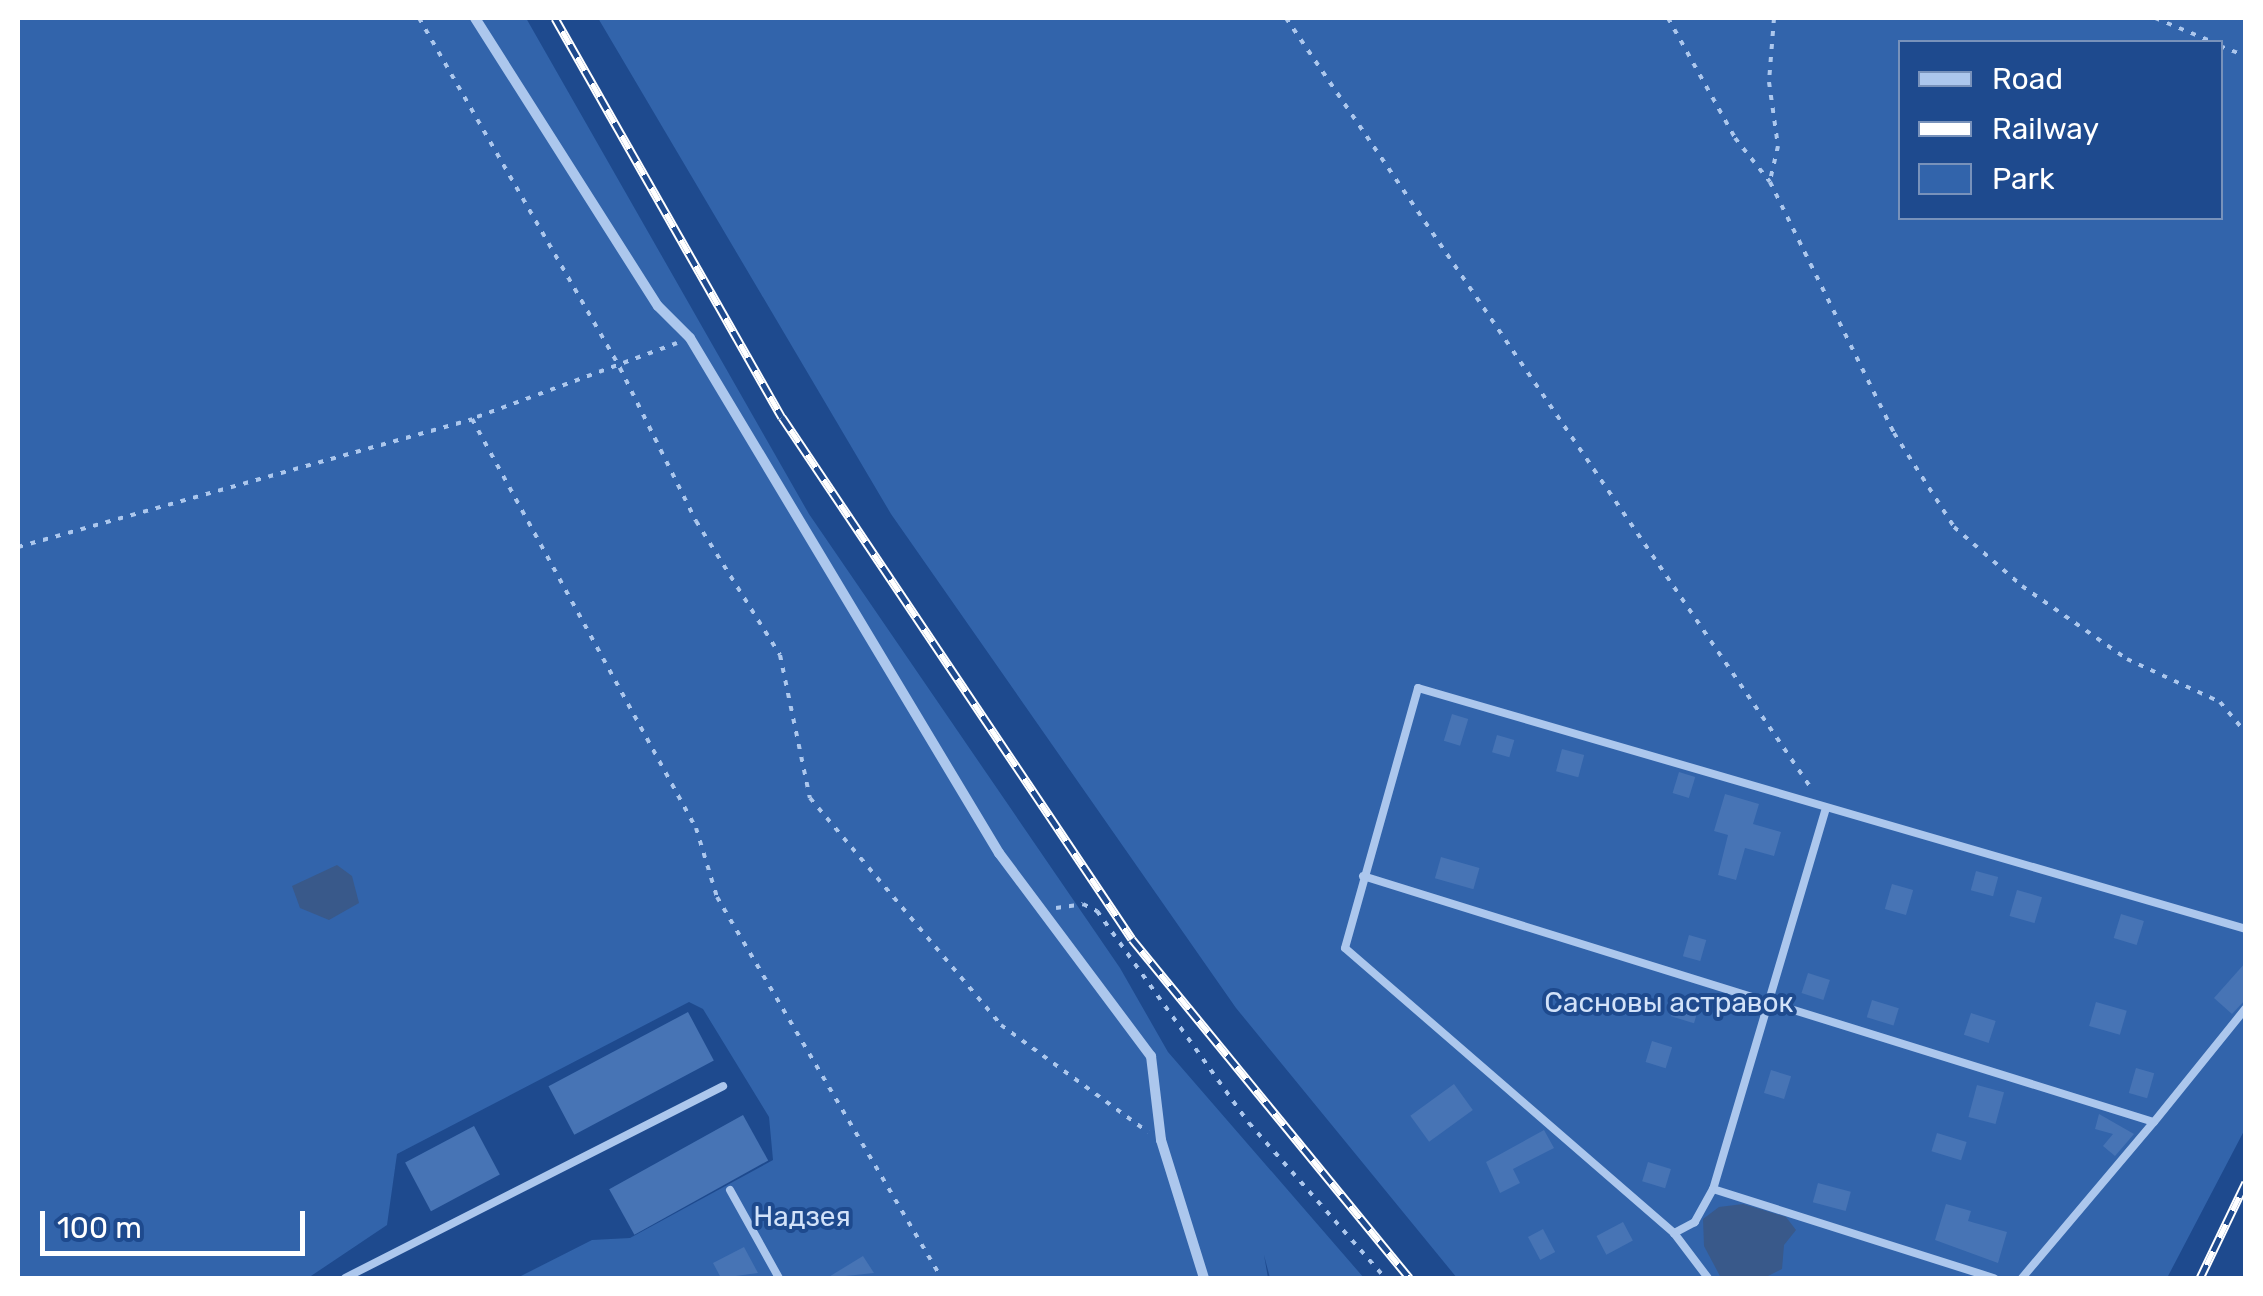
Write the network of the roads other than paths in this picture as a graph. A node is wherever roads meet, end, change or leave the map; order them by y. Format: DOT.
graph roads {
  1 [pos="476,18"];
  2 [pos="1826,808"];
  3 [pos="1363,876"];
  4 [pos="2246,929"];
  5 [pos="1769,1005"];
  6 [pos="2246,1008"];
  7 [pos="722,1086"];
  8 [pos="2154,1122"];
  9 [pos="1713,1189"];
  10 [pos="730,1190"];
  11 [pos="1674,1233"];
  12 [pos="345,1278"];
  13 [pos="779,1278"];
  14 [pos="1204,1278"];
  15 [pos="1708,1278"];
  16 [pos="1994,1278"];
  17 [pos="2022,1278"];
  1 -- 14 [label="street"];
  2 -- 3 [label="lane"];
  2 -- 4 [label="lane"];
  2 -- 5 [label="lane"];
  3 -- 5 [label="lane"];
  3 -- 11 [label="lane"];
  5 -- 8 [label="lane"];
  5 -- 9 [label="lane"];
  6 -- 8 [label="lane"];
  7 -- 12 [label="lane"];
  8 -- 17 [label="lane"];
  9 -- 11 [label="lane"];
  9 -- 16 [label="lane"];
  10 -- 13 [label="lane"];
  11 -- 15 [label="lane"];
}
